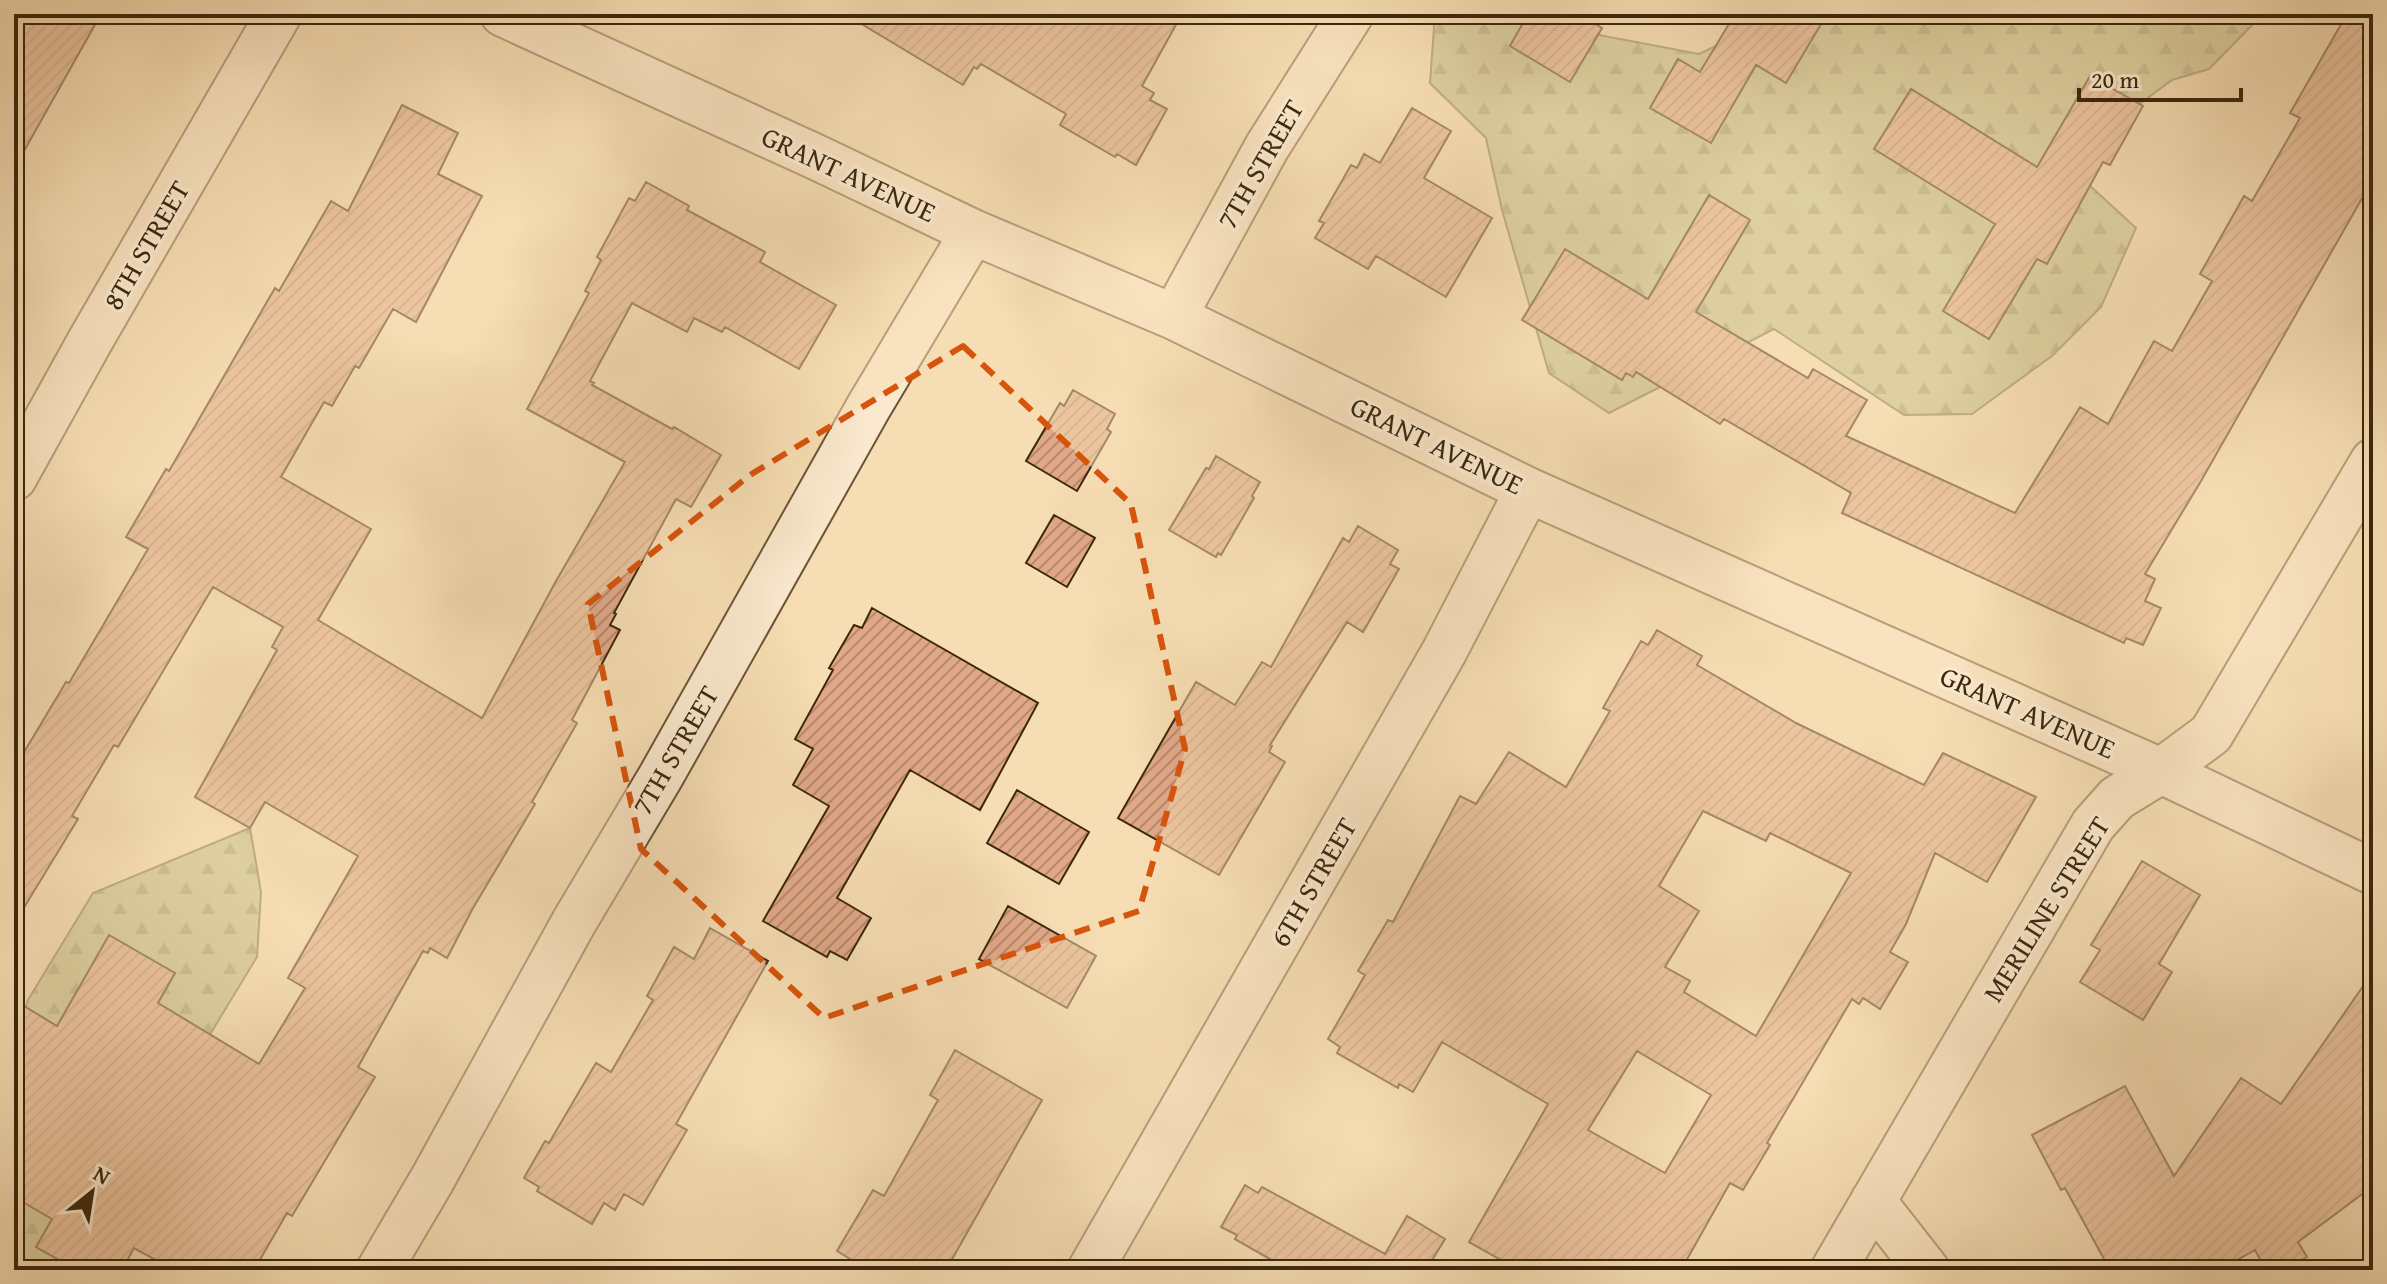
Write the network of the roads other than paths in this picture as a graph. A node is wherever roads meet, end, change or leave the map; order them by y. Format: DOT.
graph roads {
  1 [pos="279,14"];
  2 [pos="503,14"];
  3 [pos="1351,14"];
  4 [pos="973,232"];
  5 [pos="1174,317"];
  6 [pos="2373,461"];
  7 [pos="14,478"];
  8 [pos="1528,490"];
  9 [pos="2161,771"];
  10 [pos="2373,872"];
  11 [pos="1873,1201"];
  12 [pos="379,1270"];
  13 [pos="1090,1270"];
  14 [pos="1833,1270"];
  15 [pos="1927,1270"];
  1 -- 7 [label="street, 8TH STREET"];
  2 -- 4 [label="street, GRANT AVENUE"];
  3 -- 5 [label="street, 7TH STREET"];
  4 -- 5 [label="street, GRANT AVENUE"];
  4 -- 12 [label="street, 7TH STREET"];
  5 -- 8 [label="street, GRANT AVENUE"];
  6 -- 9 [label="street, MERILINE STREET"];
  8 -- 9 [label="street, GRANT AVENUE"];
  8 -- 13 [label="street, 6TH STREET"];
  9 -- 10 [label="street, GRANT AVENUE"];
  9 -- 11 [label="street, MERILINE STREET"];
  11 -- 14 [label="street, MERILINE STREET"];
  11 -- 15 [label="street"];
}
